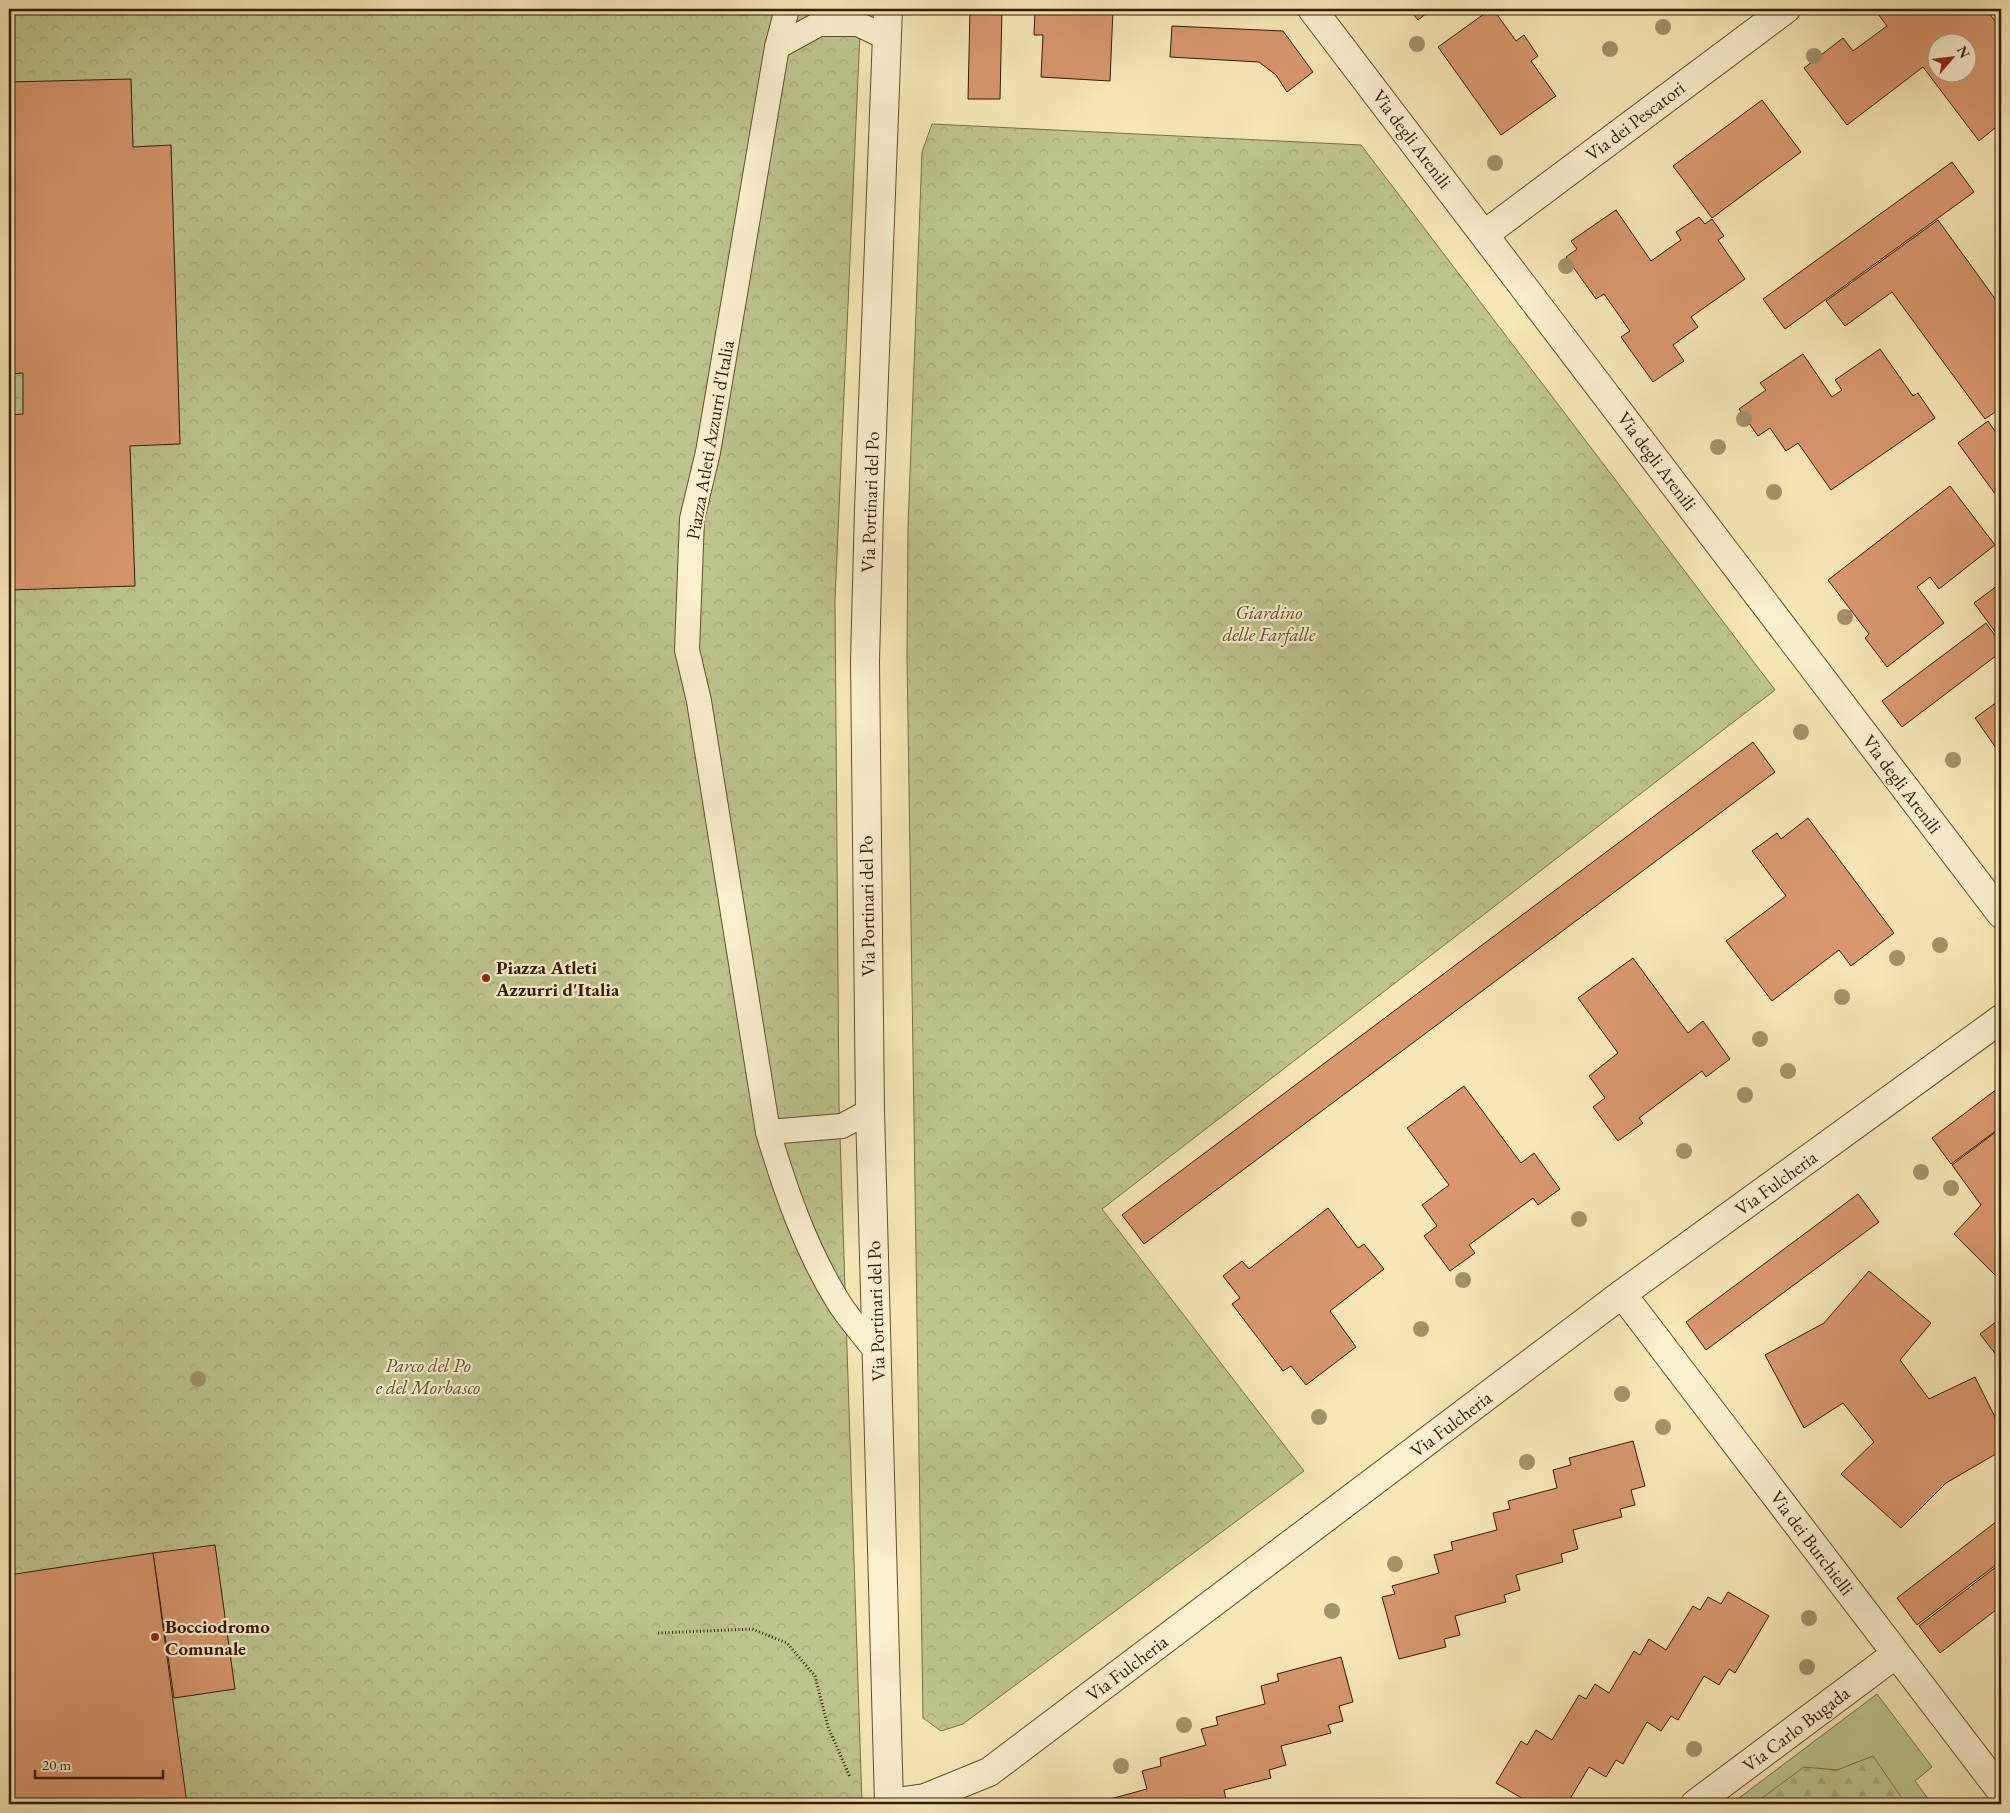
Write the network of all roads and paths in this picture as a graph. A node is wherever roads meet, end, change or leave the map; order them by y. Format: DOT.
graph roads {
  1 [pos="787,9"];
  2 [pos="888,9"];
  3 [pos="1312,9"];
  4 [pos="1786,9"];
  5 [pos="887,38"];
  6 [pos="777,47"];
  7 [pos="1485,234"];
  8 [pos="2001,914"];
  9 [pos="2001,1019"];
  10 [pos="870,1111"];
  11 [pos="768,1132"];
  12 [pos="1622,1294"];
  13 [pos="877,1352"];
  14 [pos="658,1633"];
  15 [pos="1896,1654"];
  16 [pos="2001,1791"];
  17 [pos="889,1804"];
  18 [pos="1695,1804"];
  1 -- 6 [label="lane, Piazza Atleti Azzurri d'Italia"];
  2 -- 5 [label="street, Via Portinari del Po"];
  3 -- 7 [label="street, Via degli Arenili"];
  4 -- 7 [label="street, Via dei Pescatori"];
  5 -- 6 [label="lane"];
  5 -- 10 [label="street, Via Portinari del Po"];
  6 -- 11 [label="lane, Piazza Atleti Azzurri d'Italia"];
  7 -- 8 [label="street, Via degli Arenili"];
  9 -- 12 [label="street, Via Fulcheria"];
  10 -- 11 [label="lane"];
  10 -- 13 [label="street, Via Portinari del Po"];
  11 -- 13 [label="lane, Piazza Atleti Azzurri d'Italia"];
  12 -- 15 [label="street, Via dei Burchielli"];
  12 -- 17 [label="street, Via Fulcheria"];
  13 -- 17 [label="street, Via Portinari del Po"];
  14 -- 17 [label="path"];
  15 -- 16 [label="street, Via dei Burchielli"];
  15 -- 18 [label="street, Via Carlo Bugada"];
}
